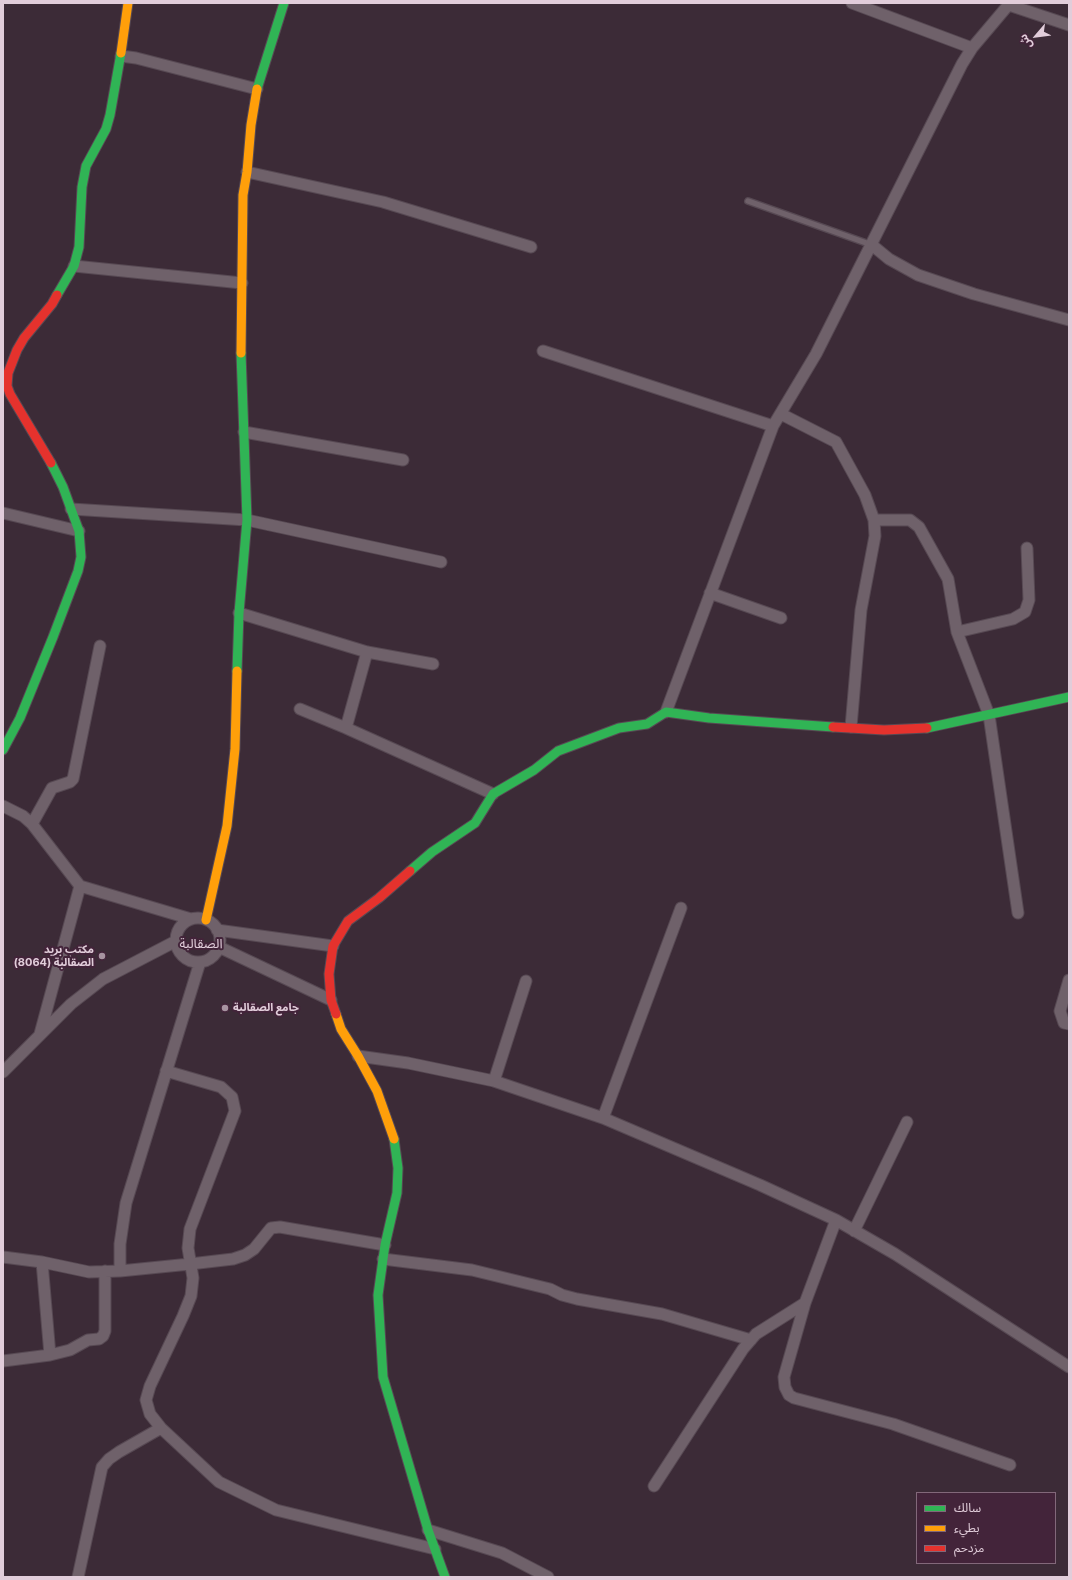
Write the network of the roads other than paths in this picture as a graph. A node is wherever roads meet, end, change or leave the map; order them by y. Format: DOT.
graph roads {
  1 [pos="128,3"];
  2 [pos="284,3"];
  3 [pos="857,4"];
  4 [pos="1009,4"];
  5 [pos="1069,25"];
  6 [pos="972,48"];
  7 [pos="121,56"];
  8 [pos="257,88"];
  9 [pos="248,172"];
  10 [pos="748,201"];
  11 [pos="872,245"];
  12 [pos="531,247"];
  13 [pos="74,266"];
  14 [pos="242,283"];
  15 [pos="1069,320"];
  16 [pos="543,351"];
  17 [pos="781,414"];
  18 [pos="773,426"];
  19 [pos="244,432"];
  20 [pos="403,460"];
  21 [pos="71,509"];
  22 [pos="3,513"];
  23 [pos="247,520"];
  24 [pos="874,520"];
  25 [pos="79,531"];
  26 [pos="1028,548"];
  27 [pos="441,562"];
  28 [pos="710,593"];
  29 [pos="239,613"];
  30 [pos="781,618"];
  31 [pos="956,632"];
  32 [pos="100,646"];
  33 [pos="367,652"];
  34 [pos="433,664"];
  35 [pos="1069,697"];
  36 [pos="300,709"];
  37 [pos="666,712"];
  38 [pos="989,715"];
  39 [pos="851,727"];
  40 [pos="346,728"];
  41 [pos="3,750"];
  42 [pos="493,794"];
  43 [pos="3,806"];
  44 [pos="32,824"];
  45 [pos="80,886"];
  46 [pos="681,908"];
  47 [pos="1018,913"];
  48 [pos="191,919"];
  49 [pos="206,920"];
  50 [pos="217,930"];
  51 [pos="176,941"];
  52 [pos="333,946"];
  53 [pos="219,947"];
  54 [pos="200,962"];
  55 [pos="1069,980"];
  56 [pos="526,981"];
  57 [pos="331,1000"];
  58 [pos="1069,1024"];
  59 [pos="39,1035"];
  60 [pos="358,1056"];
  61 [pos="166,1070"];
  62 [pos="3,1072"];
  63 [pos="494,1081"];
  64 [pos="603,1118"];
  65 [pos="907,1122"];
  66 [pos="836,1220"];
  67 [pos="854,1232"];
  68 [pos="385,1245"];
  69 [pos="3,1257"];
  70 [pos="383,1260"];
  71 [pos="42,1262"];
  72 [pos="190,1264"];
  73 [pos="105,1271"];
  74 [pos="120,1271"];
  75 [pos="805,1303"];
  76 [pos="750,1340"];
  77 [pos="50,1355"];
  78 [pos="3,1361"];
  79 [pos="1069,1366"];
  80 [pos="161,1428"];
  81 [pos="1010,1465"];
  82 [pos="654,1486"];
  83 [pos="428,1530"];
  84 [pos="435,1549"];
  85 [pos="78,1577"];
  86 [pos="445,1577"];
  87 [pos="548,1577"];
  1 -- 7 [label="street"];
  2 -- 8 [label="street"];
  3 -- 6 [label="street"];
  4 -- 5 [label="street"];
  4 -- 6 [label="street"];
  6 -- 11 [label="street"];
  7 -- 8 [label="street"];
  7 -- 13 [label="street"];
  8 -- 9 [label="street"];
  9 -- 12 [label="street"];
  9 -- 14 [label="street"];
  10 -- 11 [label="lane"];
  11 -- 15 [label="street"];
  11 -- 17 [label="street"];
  13 -- 14 [label="street"];
  13 -- 21 [label="street"];
  14 -- 19 [label="street"];
  16 -- 18 [label="street"];
  17 -- 18 [label="street"];
  17 -- 24 [label="street"];
  18 -- 28 [label="street"];
  19 -- 20 [label="street"];
  19 -- 23 [label="street"];
  21 -- 23 [label="street"];
  21 -- 25 [label="street"];
  22 -- 25 [label="street"];
  23 -- 27 [label="street"];
  23 -- 29 [label="street"];
  24 -- 31 [label="street"];
  24 -- 39 [label="street"];
  25 -- 41 [label="street"];
  26 -- 31 [label="street"];
  28 -- 30 [label="street"];
  28 -- 37 [label="street"];
  29 -- 33 [label="street"];
  29 -- 49 [label="street"];
  31 -- 38 [label="street"];
  32 -- 44 [label="street"];
  33 -- 34 [label="street"];
  33 -- 40 [label="street"];
  35 -- 38 [label="street"];
  36 -- 40 [label="street"];
  37 -- 39 [label="street"];
  37 -- 42 [label="street"];
  38 -- 39 [label="street"];
  38 -- 47 [label="street"];
  40 -- 42 [label="street"];
  42 -- 52 [label="street"];
  43 -- 44 [label="street"];
  44 -- 45 [label="street"];
  45 -- 48 [label="street"];
  45 -- 59 [label="street"];
  46 -- 64 [label="street"];
  48 -- 49 [label="street"];
  48 -- 51 [label="street"];
  49 -- 50 [label="street"];
  50 -- 52 [label="street"];
  50 -- 53 [label="street"];
  51 -- 54 [label="street"];
  51 -- 59 [label="street"];
  52 -- 57 [label="street"];
  53 -- 54 [label="street"];
  53 -- 57 [label="street"];
  54 -- 61 [label="street"];
  55 -- 58 [label="street"];
  56 -- 63 [label="street"];
  57 -- 60 [label="street"];
  59 -- 62 [label="street"];
  60 -- 63 [label="street"];
  60 -- 68 [label="street"];
  61 -- 72 [label="street"];
  61 -- 74 [label="street"];
  63 -- 64 [label="street"];
  64 -- 66 [label="street"];
  65 -- 67 [label="street"];
  66 -- 67 [label="street"];
  66 -- 75 [label="street"];
  67 -- 79 [label="street"];
  68 -- 70 [label="street"];
  68 -- 72 [label="street"];
  69 -- 71 [label="street"];
  70 -- 76 [label="street"];
  70 -- 83 [label="street"];
  71 -- 73 [label="street"];
  71 -- 77 [label="street"];
  72 -- 74 [label="street"];
  72 -- 80 [label="street"];
  73 -- 74 [label="street"];
  73 -- 77 [label="street"];
  75 -- 76 [label="street"];
  75 -- 81 [label="street"];
  76 -- 82 [label="street"];
  77 -- 78 [label="street"];
  80 -- 84 [label="street"];
  80 -- 85 [label="street"];
  83 -- 84 [label="street"];
  83 -- 87 [label="street"];
  84 -- 86 [label="street"];
}
